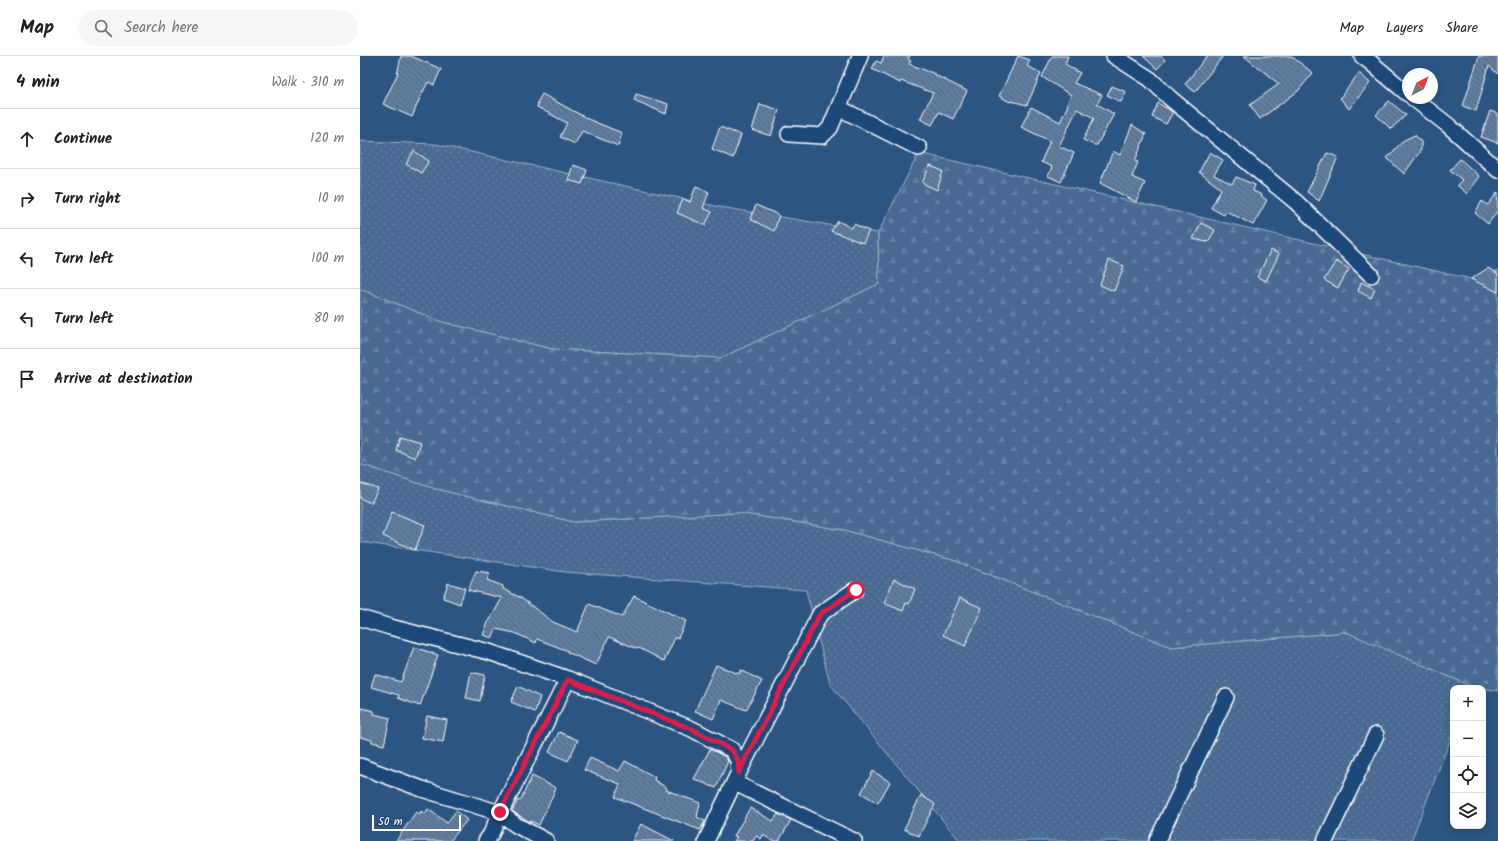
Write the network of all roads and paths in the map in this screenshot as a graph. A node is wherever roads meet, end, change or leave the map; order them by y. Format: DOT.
graph roads {
  1 [pos="860,56"];
  2 [pos="1114,56"];
  3 [pos="1369,58"];
  4 [pos="1402,88"];
  5 [pos="1421,104"];
  6 [pos="838,108"];
  7 [pos="789,134"];
  8 [pos="919,148"];
  9 [pos="1498,170"];
  10 [pos="1371,275"];
  11 [pos="856,590"];
  12 [pos="360,618"];
  13 [pos="568,680"];
  14 [pos="1226,697"];
  15 [pos="1376,735"];
  16 [pos="360,766"];
  17 [pos="737,778"];
  18 [pos="500,812"];
  19 [pos="486,841"];
  20 [pos="546,841"];
  21 [pos="706,841"];
  22 [pos="854,841"];
  23 [pos="1158,841"];
  24 [pos="1325,841"];
  1 -- 6 [label="street"];
  2 -- 10 [label="street"];
  3 -- 4 [label="street"];
  5 -- 9 [label="street"];
  6 -- 7 [label="street"];
  6 -- 8 [label="street"];
  11 -- 17 [label="street"];
  12 -- 13 [label="street"];
  13 -- 17 [label="street"];
  13 -- 18 [label="street"];
  14 -- 23 [label="street"];
  15 -- 24 [label="street"];
  16 -- 18 [label="street"];
  17 -- 21 [label="street"];
  17 -- 22 [label="street"];
  18 -- 19 [label="street"];
  18 -- 20 [label="street"];
}
